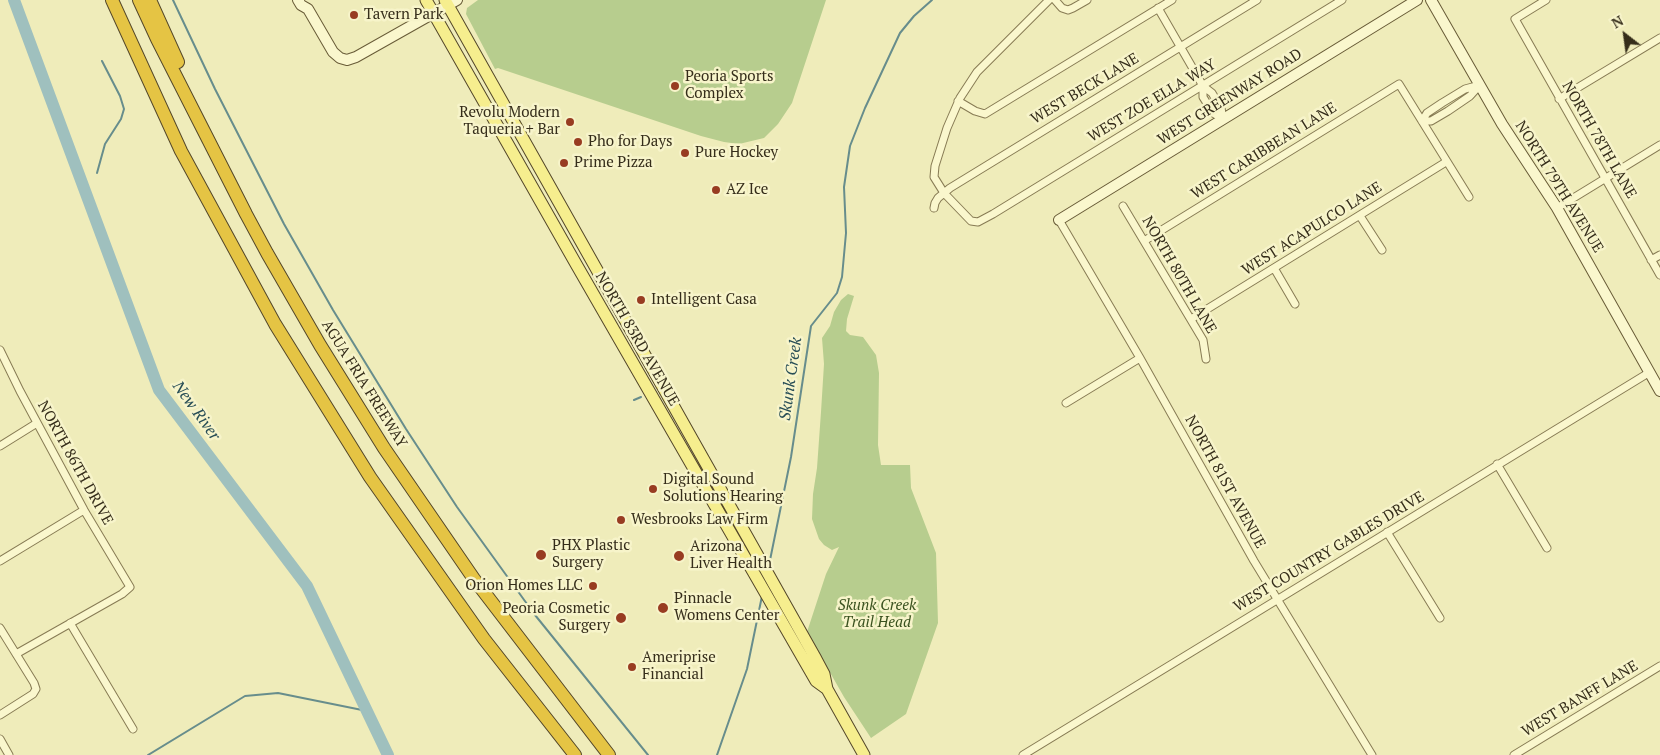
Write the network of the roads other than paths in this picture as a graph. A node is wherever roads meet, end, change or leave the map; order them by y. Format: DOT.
graph roads {
  1 [pos="112,0"];
  2 [pos="139,0"];
  3 [pos="150,0"];
  4 [pos="298,0"];
  5 [pos="426,0"];
  6 [pos="1049,0"];
  7 [pos="1055,0"];
  8 [pos="1087,0"];
  9 [pos="1172,0"];
  10 [pos="1257,0"];
  11 [pos="1342,0"];
  12 [pos="1417,0"];
  13 [pos="1431,0"];
  14 [pos="1546,0"];
  15 [pos="450,2"];
  16 [pos="308,4"];
  17 [pos="1158,8"];
  18 [pos="433,13"];
  19 [pos="1660,38"];
  20 [pos="1181,48"];
  21 [pos="1480,85"];
  22 [pos="1203,86"];
  23 [pos="1559,99"];
  24 [pos="958,101"];
  25 [pos="1223,119"];
  26 [pos="1422,121"];
  27 [pos="1660,145"];
  28 [pos="1446,162"];
  29 [pos="1605,179"];
  30 [pos="231,184"];
  31 [pos="944,193"];
  32 [pos="1469,197"];
  33 [pos="1123,206"];
  34 [pos="934,208"];
  35 [pos="1557,208"];
  36 [pos="1360,216"];
  37 [pos="1059,220"];
  38 [pos="1144,241"];
  39 [pos="1382,250"];
  40 [pos="1660,255"];
  41 [pos="1652,260"];
  42 [pos="1274,268"];
  43 [pos="1660,275"];
  44 [pos="1295,304"];
  45 [pos="1191,319"];
  46 [pos="0,350"];
  47 [pos="1140,358"];
  48 [pos="1206,360"];
  49 [pos="1650,372"];
  50 [pos="1660,391"];
  51 [pos="1066,403"];
  52 [pos="37,424"];
  53 [pos="0,446"];
  54 [pos="1497,464"];
  55 [pos="84,510"];
  56 [pos="1387,532"];
  57 [pos="1547,548"];
  58 [pos="0,561"];
  59 [pos="1277,600"];
  60 [pos="1440,618"];
  61 [pos="70,623"];
  62 [pos="0,628"];
  63 [pos="16,654"];
  64 [pos="1660,666"];
  65 [pos="827,690"];
  66 [pos="0,715"];
  67 [pos="132,729"];
  68 [pos="0,739"];
  69 [pos="9,755"];
  70 [pos="575,755"];
  71 [pos="609,755"];
  72 [pos="864,755"];
  73 [pos="1023,755"];
  74 [pos="1372,755"];
  75 [pos="1514,755"];
  1 -- 70 [label="highway"];
  2 -- 30 [label="highway, AGUA FRIA FREEWAY"];
  3 -- 30 [label="highway"];
  4 -- 16 [label="street"];
  5 -- 18 [label="main road, NORTH 83RD AVENUE"];
  6 -- 24 [label="street"];
  7 -- 8 [label="street"];
  9 -- 17 [label="street"];
  10 -- 20 [label="street, WEST BECK LANE"];
  11 -- 22 [label="street, WEST ZOE ELLA WAY"];
  12 -- 25 [label="street, WEST GREENWAY ROAD"];
  13 -- 21 [label="street, NORTH 79TH AVENUE"];
  14 -- 23 [label="street, NORTH 78TH LANE"];
  15 -- 18 [label="street"];
  15 -- 65 [label="main road, NORTH 83RD AVENUE"];
  16 -- 18 [label="street"];
  17 -- 20 [label="street"];
  17 -- 24 [label="street"];
  18 -- 65 [label="main road, NORTH 83RD AVENUE"];
  19 -- 23 [label="street"];
  20 -- 22 [label="street"];
  20 -- 31 [label="street, WEST BECK LANE"];
  21 -- 26 [label="street"];
  21 -- 35 [label="street, NORTH 79TH AVENUE"];
  22 -- 25 [label="street"];
  22 -- 31 [label="street, WEST ZOE ELLA WAY"];
  23 -- 29 [label="street, NORTH 78TH LANE"];
  24 -- 31 [label="street"];
  25 -- 37 [label="street, WEST GREENWAY ROAD"];
  26 -- 28 [label="street"];
  26 -- 38 [label="street, WEST CARIBBEAN LANE"];
  27 -- 29 [label="street"];
  28 -- 32 [label="street"];
  28 -- 36 [label="street, WEST ACAPULCO LANE"];
  29 -- 35 [label="street"];
  29 -- 41 [label="street, NORTH 78TH LANE"];
  30 -- 71 [label="highway, AGUA FRIA FREEWAY"];
  31 -- 34 [label="street, WEST BECK LANE"];
  33 -- 38 [label="street, NORTH 80TH LANE"];
  35 -- 49 [label="street, NORTH 79TH AVENUE"];
  36 -- 39 [label="street"];
  36 -- 42 [label="street, WEST ACAPULCO LANE"];
  37 -- 47 [label="street, NORTH 81ST AVENUE"];
  38 -- 45 [label="street, NORTH 80TH LANE"];
  40 -- 41 [label="street"];
  41 -- 43 [label="street, NORTH 78TH LANE"];
  42 -- 44 [label="street"];
  42 -- 45 [label="street, WEST ACAPULCO LANE"];
  45 -- 48 [label="street, NORTH 80TH LANE"];
  46 -- 52 [label="street, NORTH 86TH DRIVE"];
  47 -- 51 [label="street"];
  47 -- 59 [label="street, NORTH 81ST AVENUE"];
  49 -- 50 [label="street, NORTH 79TH AVENUE"];
  49 -- 54 [label="street, WEST COUNTRY GABLES DRIVE"];
  52 -- 53 [label="street"];
  52 -- 55 [label="street, NORTH 86TH DRIVE"];
  54 -- 56 [label="street, WEST COUNTRY GABLES DRIVE"];
  54 -- 57 [label="street"];
  55 -- 58 [label="street"];
  55 -- 61 [label="street, NORTH 86TH DRIVE"];
  56 -- 59 [label="street, WEST COUNTRY GABLES DRIVE"];
  56 -- 60 [label="street"];
  59 -- 73 [label="street, WEST COUNTRY GABLES DRIVE"];
  59 -- 74 [label="street, NORTH 81ST AVENUE"];
  61 -- 63 [label="street"];
  61 -- 67 [label="street"];
  62 -- 63 [label="street"];
  63 -- 66 [label="street"];
  64 -- 75 [label="street, WEST BANFF LANE"];
  65 -- 72 [label="main road, NORTH 83RD AVENUE"];
  68 -- 69 [label="street"];
}
